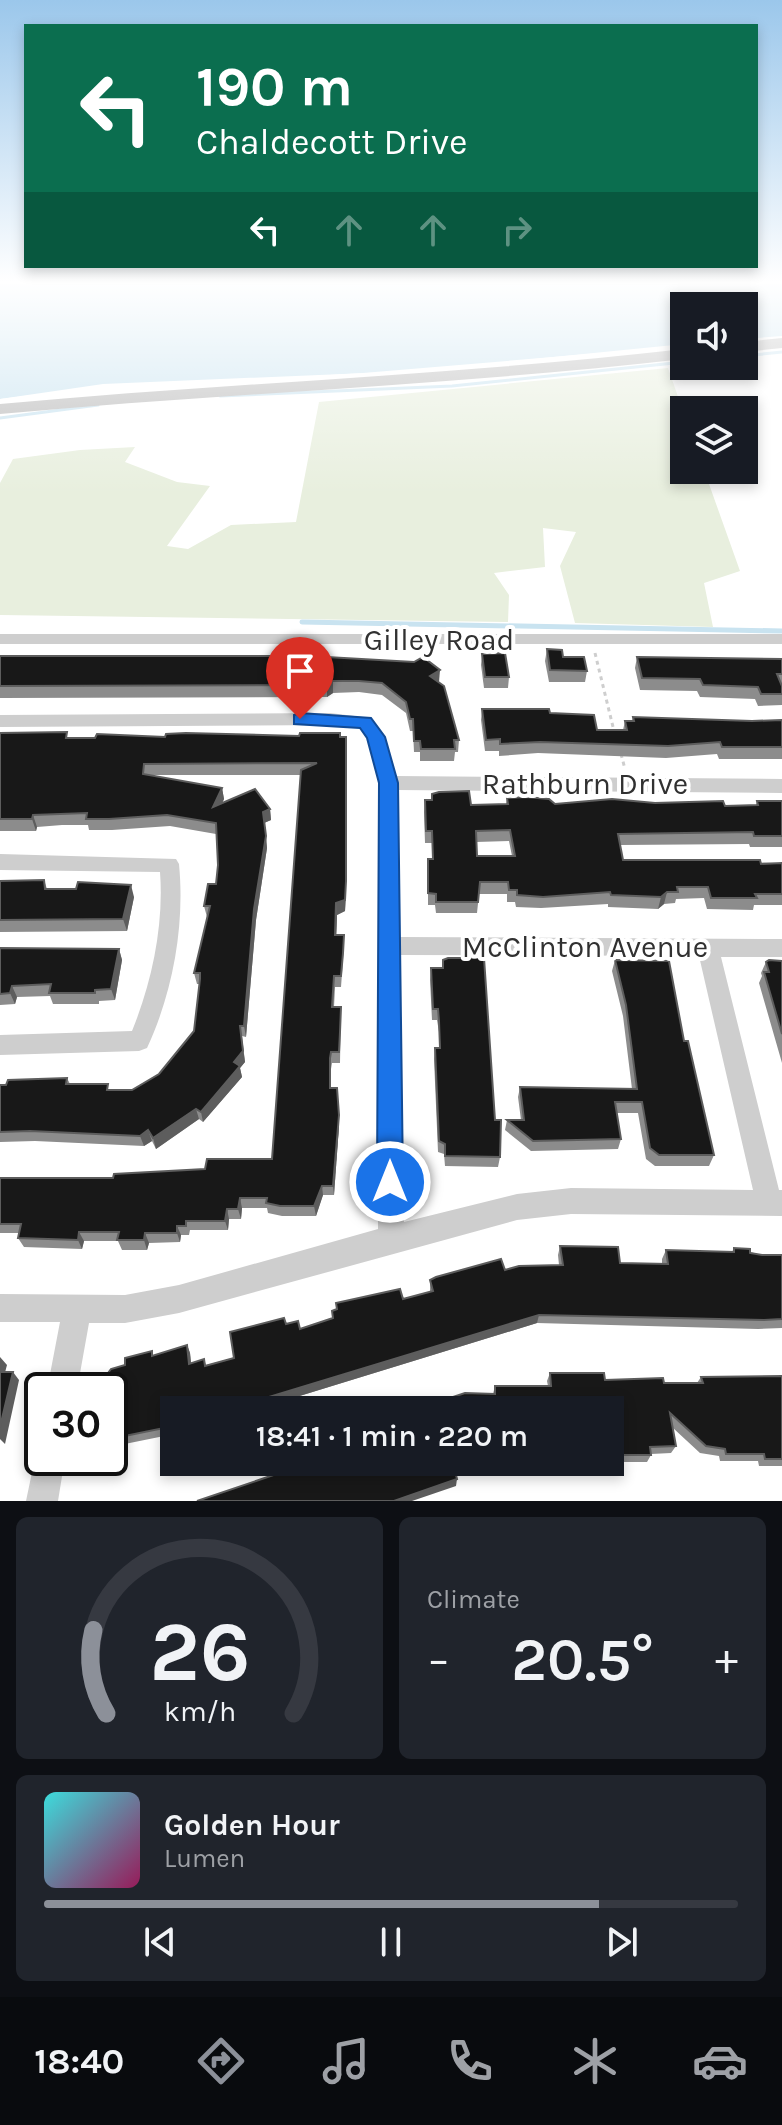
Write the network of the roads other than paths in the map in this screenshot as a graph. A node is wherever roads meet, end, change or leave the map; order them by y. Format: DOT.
graph roads {
  1 [pos="670,356"];
  2 [pos="0,409"];
  3 [pos="0,639"];
  4 [pos="782,639"];
  5 [pos="0,721"];
  6 [pos="388,783"];
  7 [pos="782,786"];
  8 [pos="0,862"];
  9 [pos="389,946"];
  10 [pos="708,948"];
  11 [pos="782,948"];
  12 [pos="0,1045"];
  13 [pos="776,1203"];
  14 [pos="391,1239"];
  15 [pos="0,1308"];
  16 [pos="77,1309"];
  17 [pos="65,1372"];
  18 [pos="47,1476"];
  19 [pos="42,1501"];
  1 -- 2 [label="street"];
  3 -- 4 [label="street, Gilley Road"];
  5 -- 6 [label="street"];
  6 -- 7 [label="street, Rathburn Drive"];
  6 -- 9 [label="street"];
  8 -- 12 [label="street"];
  9 -- 10 [label="street, McClinton Avenue"];
  9 -- 14 [label="street"];
  10 -- 11 [label="street, McClinton Avenue"];
  10 -- 13 [label="street"];
  13 -- 14 [label="street"];
  14 -- 16 [label="street"];
  15 -- 16 [label="street"];
  16 -- 17 [label="street"];
  18 -- 19 [label="street"];
}
